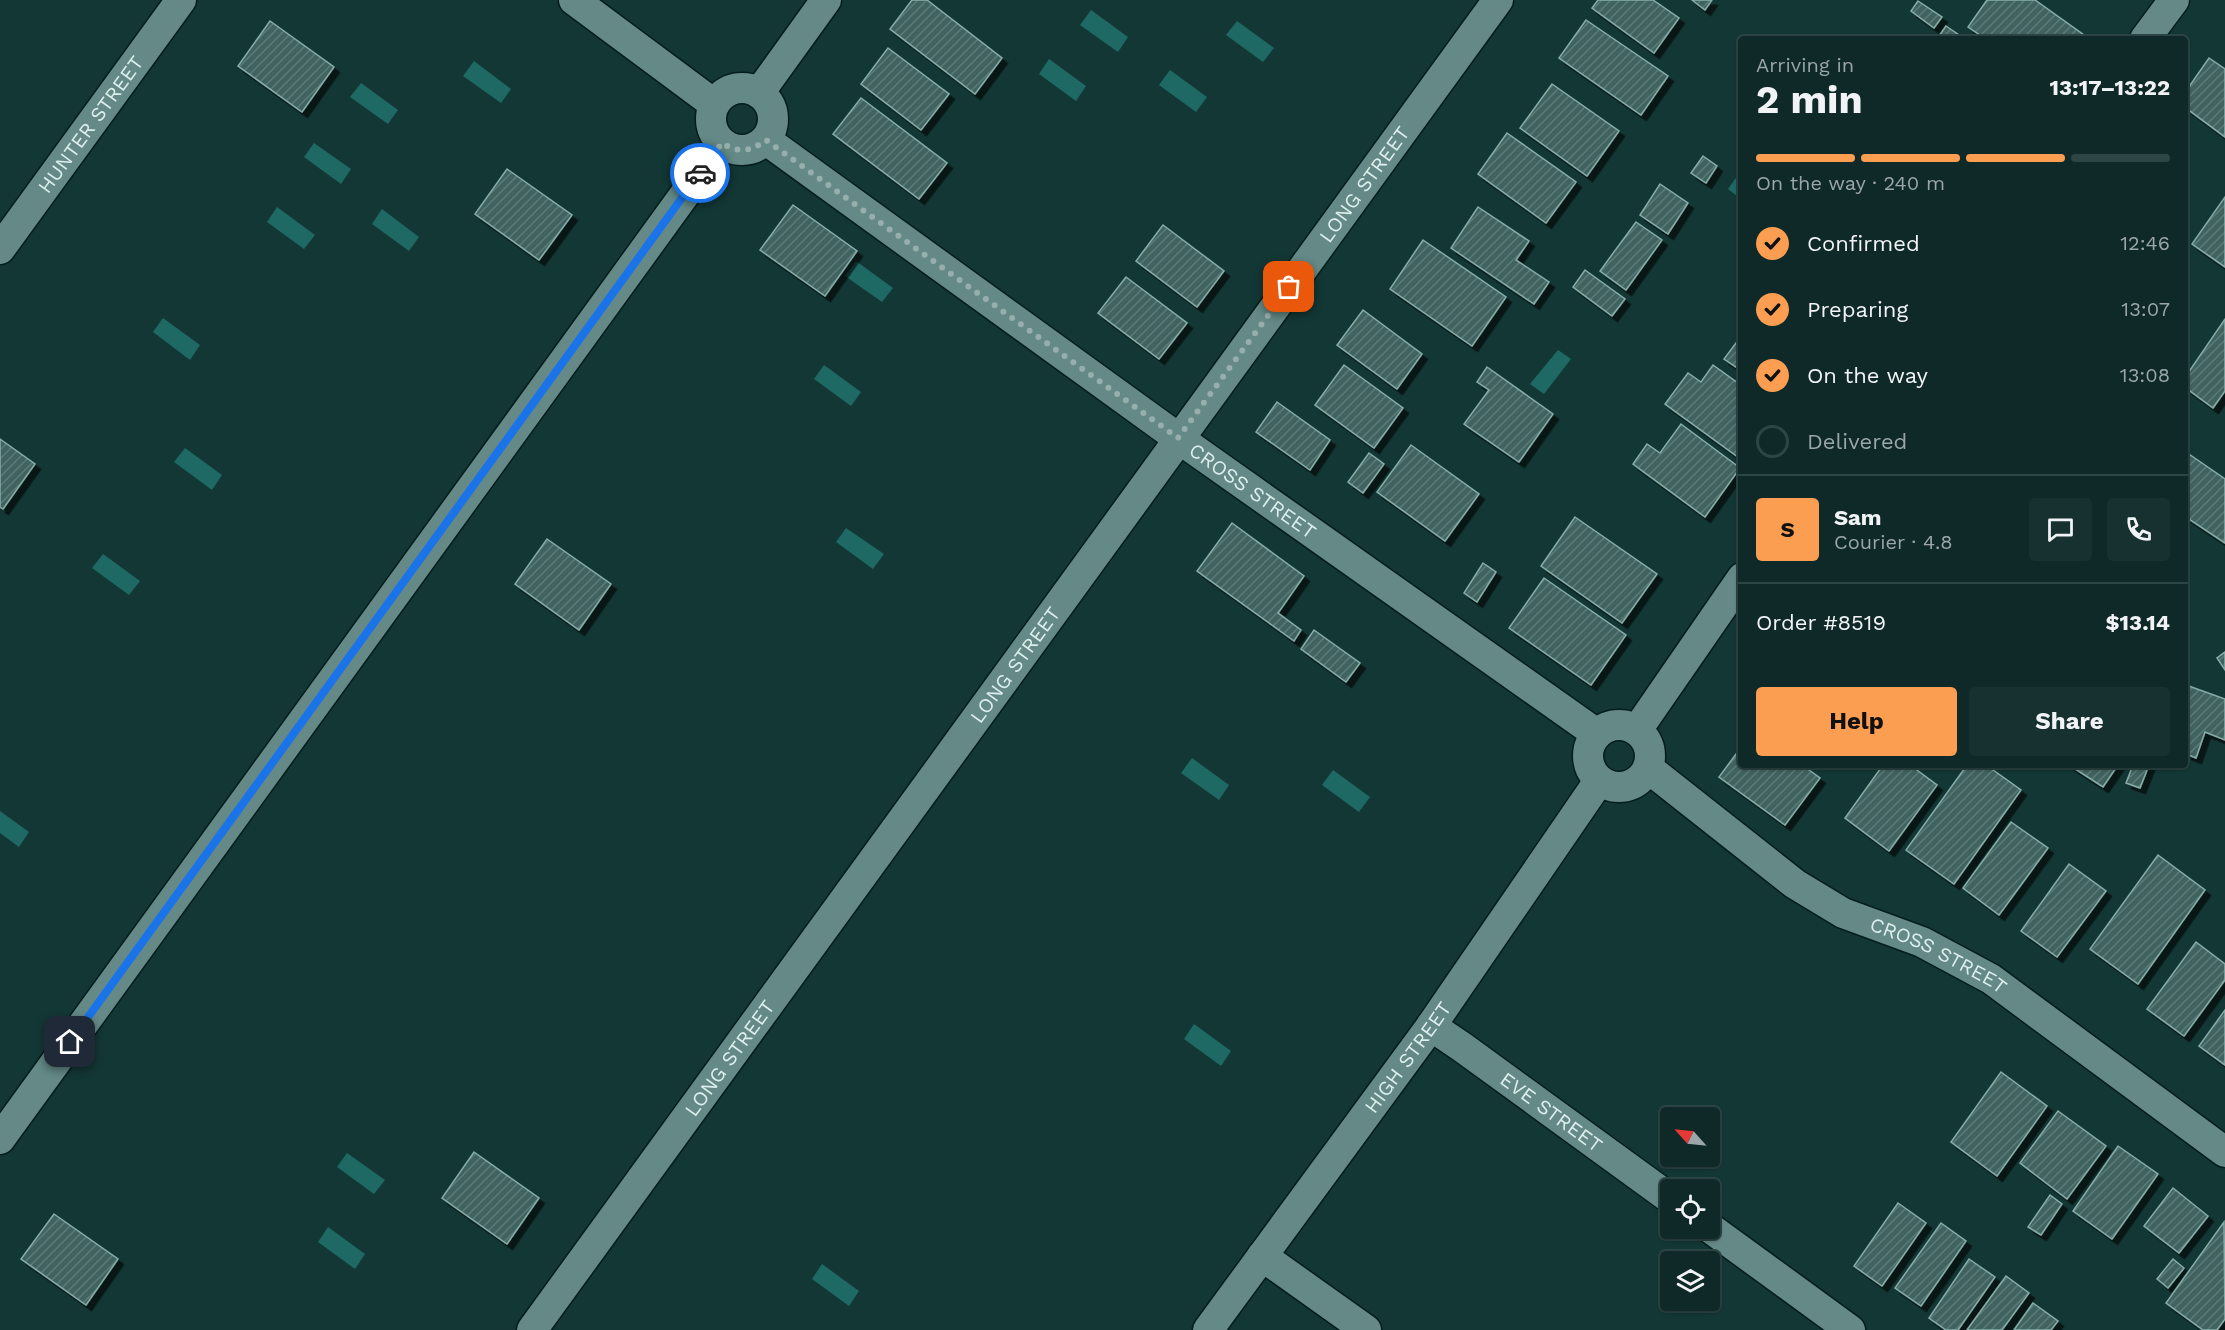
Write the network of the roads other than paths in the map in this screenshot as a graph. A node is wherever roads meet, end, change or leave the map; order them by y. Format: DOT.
graph roads {
  1 [pos="181,0"];
  2 [pos="574,0"];
  3 [pos="826,0"];
  4 [pos="1498,0"];
  5 [pos="2174,0"];
  6 [pos="2147,36"];
  7 [pos="759,93"];
  8 [pos="714,104"];
  9 [pos="766,140"];
  10 [pos="722,143"];
  11 [pos="0,249"];
  12 [pos="1178,438"];
  13 [pos="1738,584"];
  14 [pos="1637,730"];
  15 [pos="1597,734"];
  16 [pos="1648,768"];
  17 [pos="1599,780"];
  18 [pos="1431,1026"];
  19 [pos="0,1139"];
  20 [pos="2225,1152"];
  21 [pos="1660,1191"];
  22 [pos="1720,1235"];
  23 [pos="1262,1256"];
  24 [pos="532,1330"];
  25 [pos="1208,1330"];
  26 [pos="1366,1330"];
  27 [pos="1850,1330"];
  1 -- 11 [label="street, HUNTER STREET"];
  2 -- 8 [label="street"];
  3 -- 7 [label="street"];
  4 -- 12 [label="street, LONG STREET"];
  5 -- 6 [label="street"];
  7 -- 8 [label="street"];
  7 -- 9 [label="street"];
  8 -- 10 [label="street"];
  9 -- 10 [label="street"];
  9 -- 12 [label="street, CROSS STREET"];
  10 -- 19 [label="street"];
  12 -- 15 [label="street, CROSS STREET"];
  12 -- 24 [label="street, LONG STREET"];
  13 -- 14 [label="street"];
  14 -- 15 [label="street"];
  14 -- 16 [label="street"];
  15 -- 17 [label="street"];
  16 -- 17 [label="street"];
  16 -- 20 [label="street, CROSS STREET"];
  17 -- 18 [label="street, HIGH STREET"];
  18 -- 21 [label="street, EVE STREET"];
  18 -- 23 [label="street, HIGH STREET"];
  22 -- 27 [label="street"];
  23 -- 25 [label="street, HIGH STREET"];
  23 -- 26 [label="street"];
}
